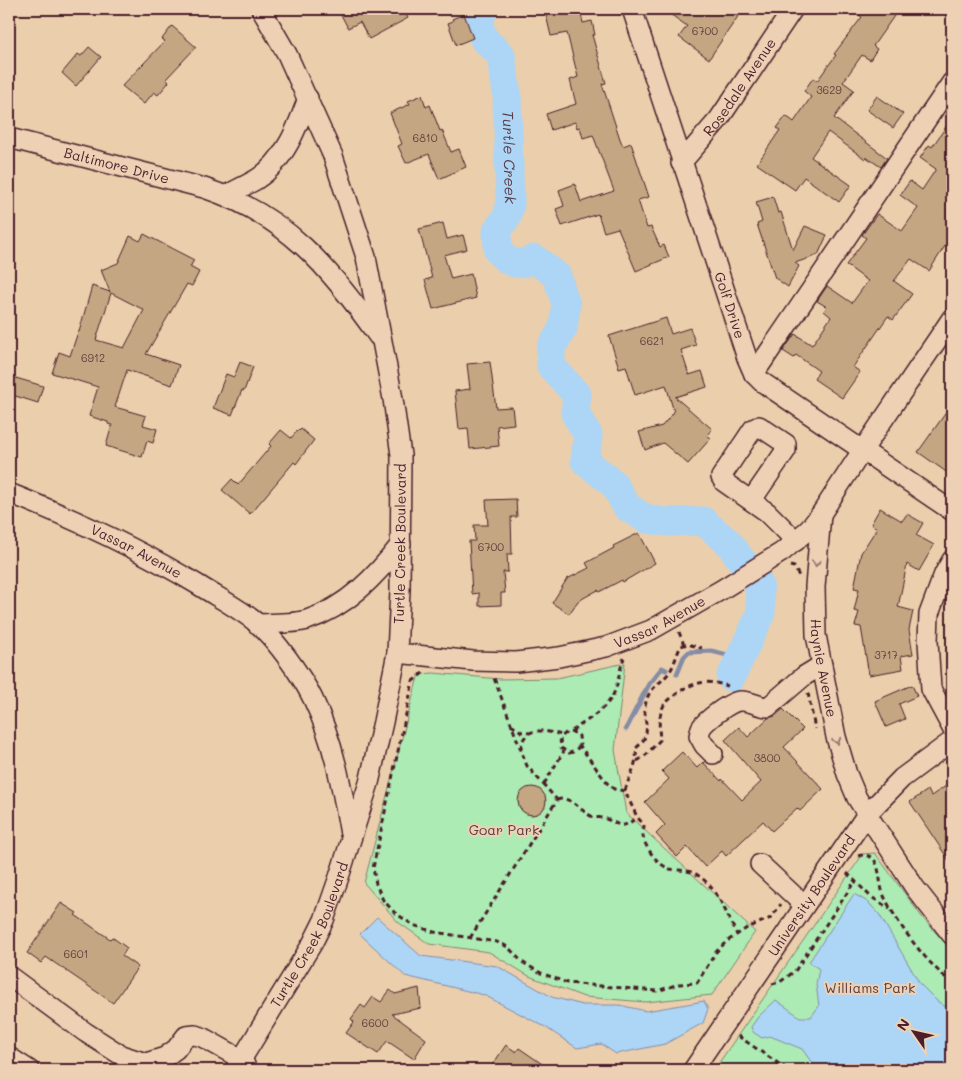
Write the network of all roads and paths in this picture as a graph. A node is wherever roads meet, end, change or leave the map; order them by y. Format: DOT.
graph roads {
  1 [pos="261,9"];
  2 [pos="632,9"];
  3 [pos="793,9"];
  4 [pos="952,82"];
  5 [pos="308,98"];
  6 [pos="9,138"];
  7 [pos="682,163"];
  8 [pos="226,195"];
  9 [pos="952,318"];
  10 [pos="383,343"];
  11 [pos="754,374"];
  12 [pos="862,450"];
  13 [pos="9,493"];
  14 [pos="751,501"];
  15 [pos="952,511"];
  16 [pos="822,514"];
  17 [pos="401,544"];
  18 [pos="789,547"];
  19 [pos="952,560"];
  20 [pos="257,624"];
  21 [pos="678,628"];
  22 [pos="684,645"];
  23 [pos="702,648"];
  24 [pos="397,653"];
  25 [pos="626,656"];
  26 [pos="822,665"];
  27 [pos="428,672"];
  28 [pos="487,676"];
  29 [pos="493,676"];
  30 [pos="501,676"];
  31 [pos="728,686"];
  32 [pos="511,725"];
  33 [pos="952,728"];
  34 [pos="572,732"];
  35 [pos="530,733"];
  36 [pos="562,735"];
  37 [pos="952,742"];
  38 [pos="580,746"];
  39 [pos="564,751"];
  40 [pos="521,752"];
  41 [pos="713,754"];
  42 [pos="636,761"];
  43 [pos="543,785"];
  44 [pos="625,791"];
  45 [pos="557,800"];
  46 [pos="866,814"];
  47 [pos="637,817"];
  48 [pos="350,838"];
  49 [pos="868,850"];
  50 [pos="866,855"];
  51 [pos="857,857"];
  52 [pos="760,864"];
  53 [pos="852,865"];
  54 [pos="847,873"];
  55 [pos="843,879"];
  56 [pos="855,881"];
  57 [pos="797,899"];
  58 [pos="892,910"];
  59 [pos="737,935"];
  60 [pos="952,935"];
  61 [pos="470,938"];
  62 [pos="9,976"];
  63 [pos="774,978"];
  64 [pos="952,983"];
  65 [pos="733,1042"];
  66 [pos="10,1059"];
  67 [pos="242,1067"];
  68 [pos="29,1070"];
  69 [pos="693,1070"];
  70 [pos="788,1070"];
  1 -- 5 [label="street, Turtle Creek Boulevard"];
  2 -- 7 [label="street, Golf Drive"];
  3 -- 7 [label="street, Rosedale Avenue"];
  4 -- 11 [label="street"];
  5 -- 8 [label="street"];
  5 -- 10 [label="street, Turtle Creek Boulevard"];
  6 -- 8 [label="street, Baltimore Drive"];
  7 -- 11 [label="street, Golf Drive"];
  8 -- 10 [label="street, Baltimore Drive"];
  9 -- 12 [label="street"];
  10 -- 17 [label="street, Turtle Creek Boulevard"];
  11 -- 12 [label="street, Golf Drive"];
  12 -- 15 [label="street, Golf Drive"];
  12 -- 16 [label="street, Vassar Avenue"];
  13 -- 20 [label="street, Vassar Avenue"];
  14 -- 18 [label="street"];
  16 -- 18 [label="street, Vassar Avenue"];
  16 -- 26 [label="street, Haynie Avenue, one-way"];
  17 -- 20 [label="street"];
  17 -- 24 [label="street, Turtle Creek Boulevard"];
  18 -- 24 [label="street, Vassar Avenue"];
  19 -- 33 [label="street"];
  20 -- 48 [label="street, Vassar Avenue"];
  21 -- 22 [label="path"];
  22 -- 23 [label="path"];
  22 -- 42 [label="path"];
  24 -- 48 [label="street, Turtle Creek Boulevard"];
  25 -- 34 [label="path"];
  26 -- 41 [label="street"];
  26 -- 46 [label="street, Haynie Avenue, one-way"];
  27 -- 61 [label="path"];
  28 -- 29 [label="path"];
  29 -- 30 [label="path"];
  29 -- 32 [label="path"];
  31 -- 42 [label="path"];
  32 -- 35 [label="path"];
  32 -- 40 [label="path"];
  34 -- 36 [label="path"];
  34 -- 38 [label="path"];
  35 -- 36 [label="path"];
  35 -- 40 [label="path"];
  36 -- 39 [label="path"];
  37 -- 46 [label="street, University Boulevard"];
  38 -- 39 [label="path"];
  38 -- 44 [label="path"];
  39 -- 43 [label="path"];
  40 -- 43 [label="path"];
  42 -- 44 [label="path"];
  43 -- 45 [label="path"];
  44 -- 47 [label="path"];
  45 -- 47 [label="path"];
  45 -- 61 [label="path"];
  46 -- 57 [label="street, University Boulevard"];
  46 -- 60 [label="street, Haynie Avenue"];
  47 -- 59 [label="path"];
  48 -- 67 [label="street, Turtle Creek Boulevard"];
  49 -- 50 [label="path"];
  50 -- 51 [label="path"];
  50 -- 58 [label="path"];
  52 -- 57 [label="street"];
  53 -- 54 [label="path"];
  54 -- 55 [label="path"];
  54 -- 56 [label="path"];
  56 -- 58 [label="path"];
  56 -- 63 [label="path"];
  57 -- 59 [label="path"];
  57 -- 69 [label="street, University Boulevard"];
  58 -- 64 [label="path"];
  59 -- 61 [label="path"];
  62 -- 67 [label="street"];
  65 -- 70 [label="path"];
  66 -- 68 [label="street"];
}
